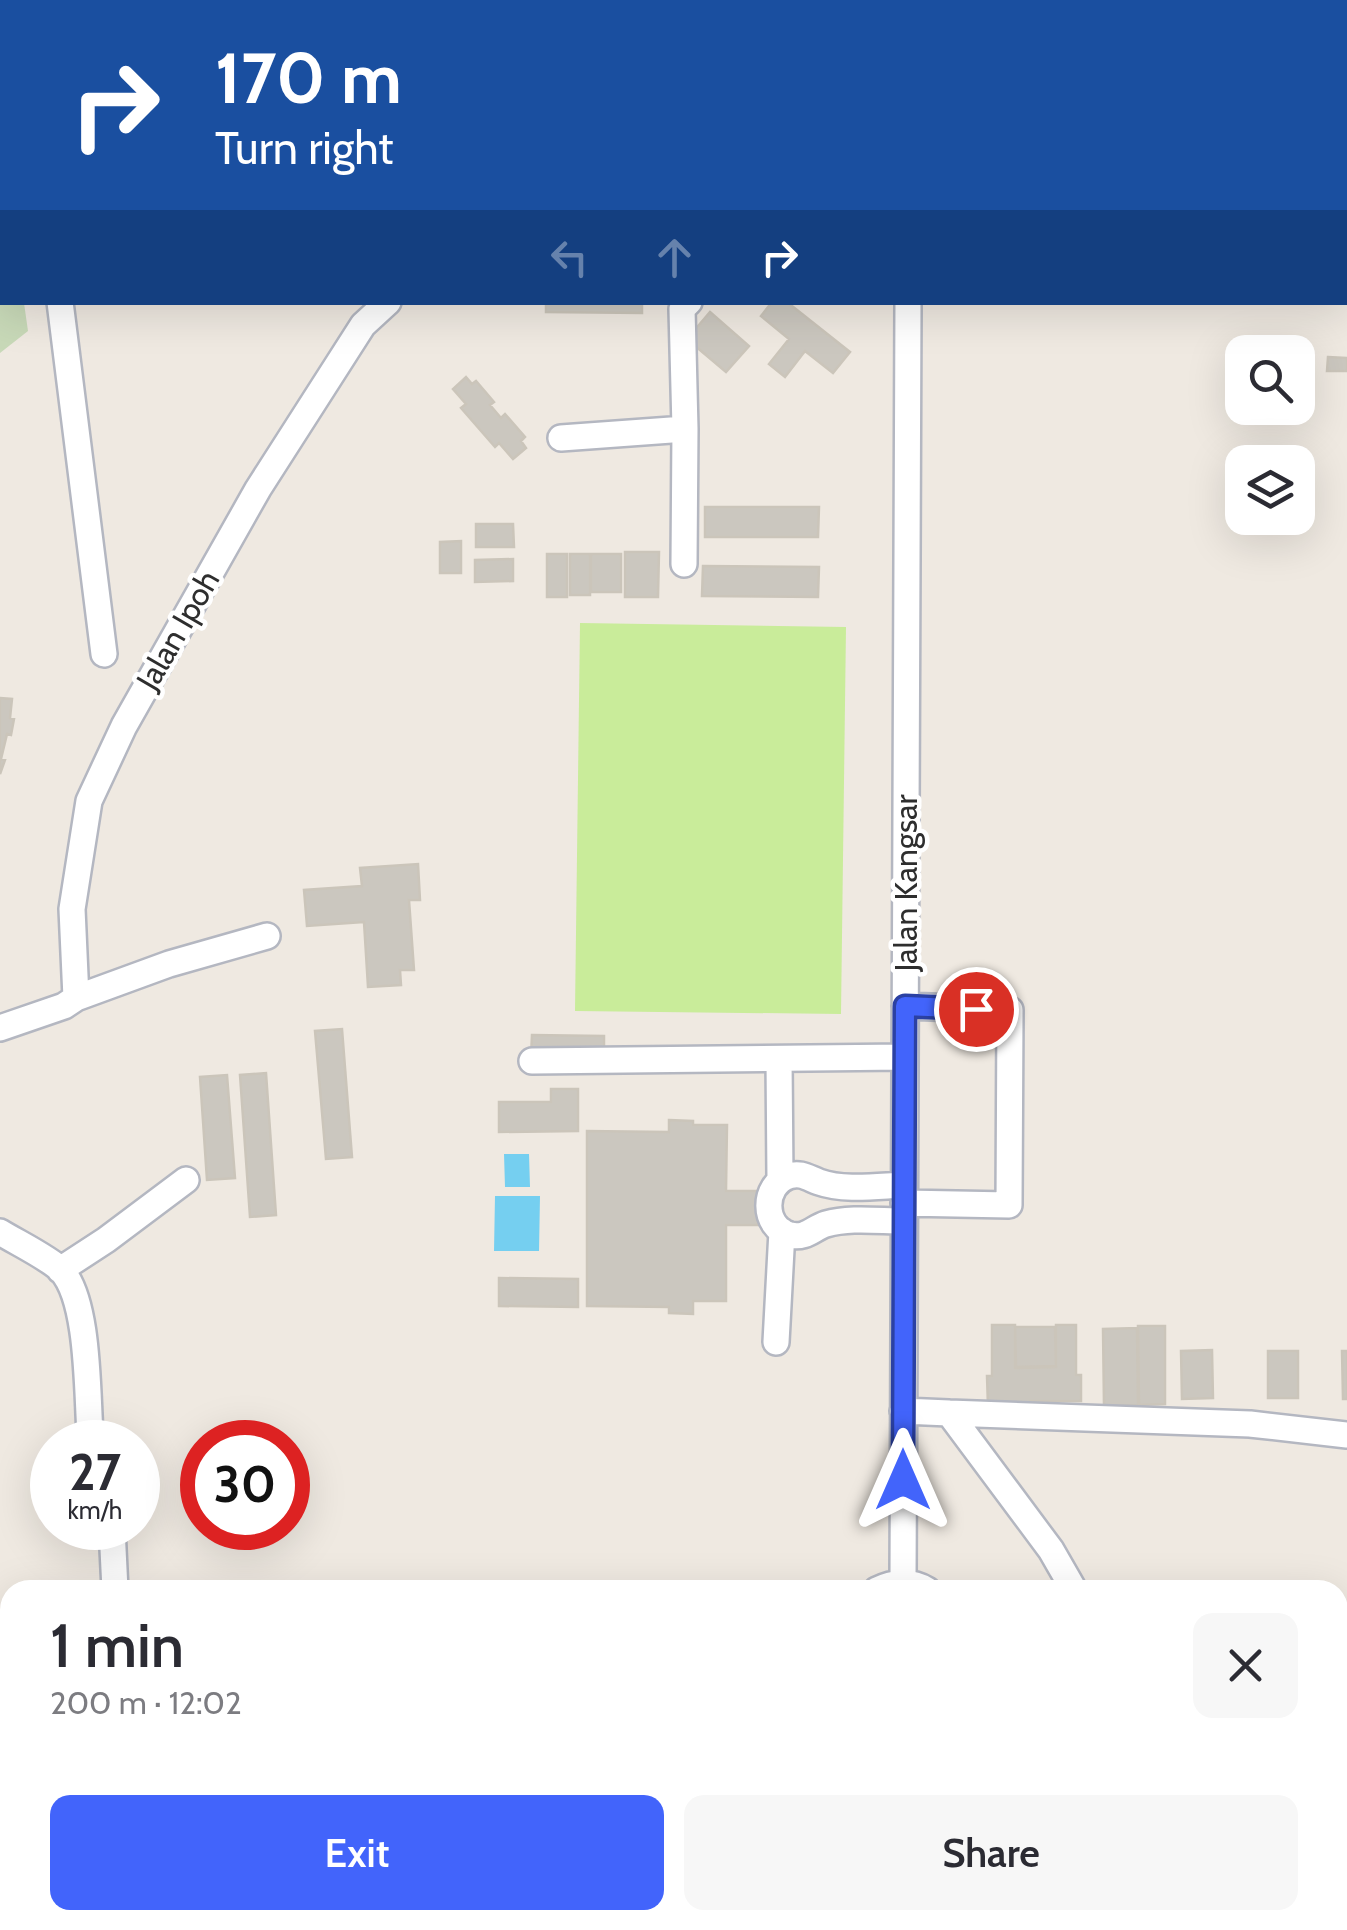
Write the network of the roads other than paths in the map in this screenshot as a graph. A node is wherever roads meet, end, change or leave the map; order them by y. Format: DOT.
graph roads {
  1 [pos="60,305"];
  2 [pos="385,305"];
  3 [pos="686,305"];
  4 [pos="908,305"];
  5 [pos="685,429"];
  6 [pos="561,438"];
  7 [pos="684,564"];
  8 [pos="104,654"];
  9 [pos="268,936"];
  10 [pos="76,998"];
  11 [pos="905,1006"];
  12 [pos="0,1028"];
  13 [pos="905,1057"];
  14 [pos="780,1059"];
  15 [pos="532,1061"];
  16 [pos="186,1180"];
  17 [pos="780,1180"];
  18 [pos="818,1182"];
  19 [pos="904,1203"];
  20 [pos="822,1225"];
  21 [pos="782,1231"];
  22 [pos="0,1232"];
  23 [pos="60,1270"];
  24 [pos="776,1342"];
  25 [pos="904,1411"];
  26 [pos="949,1412"];
  27 [pos="89,1420"];
  28 [pos="1347,1435"];
  29 [pos="113,1550"];
  30 [pos="115,1580"];
  31 [pos="915,1580"];
  32 [pos="1068,1580"];
  1 -- 8 [label="street"];
  2 -- 10 [label="street, Jalan Ipoh"];
  3 -- 5 [label="street"];
  4 -- 11 [label="street, Jalan Kangsar"];
  5 -- 6 [label="street"];
  5 -- 7 [label="street"];
  9 -- 10 [label="street"];
  10 -- 12 [label="street"];
  11 -- 13 [label="street, Jalan Kangsar"];
  11 -- 19 [label="street"];
  13 -- 14 [label="street"];
  13 -- 19 [label="street, Jalan Kangsar"];
  14 -- 15 [label="street"];
  14 -- 17 [label="street"];
  16 -- 23 [label="street"];
  17 -- 18 [label="street"];
  17 -- 21 [label="street"];
  18 -- 19 [label="street"];
  18 -- 20 [label="street"];
  19 -- 20 [label="street"];
  19 -- 25 [label="street, Jalan Kangsar"];
  20 -- 21 [label="street"];
  21 -- 24 [label="street"];
  22 -- 23 [label="street"];
  23 -- 27 [label="street"];
  25 -- 26 [label="street"];
  25 -- 31 [label="street, Jalan Kangsar"];
  26 -- 28 [label="street"];
  26 -- 32 [label="street"];
  29 -- 30 [label="street"];
}
